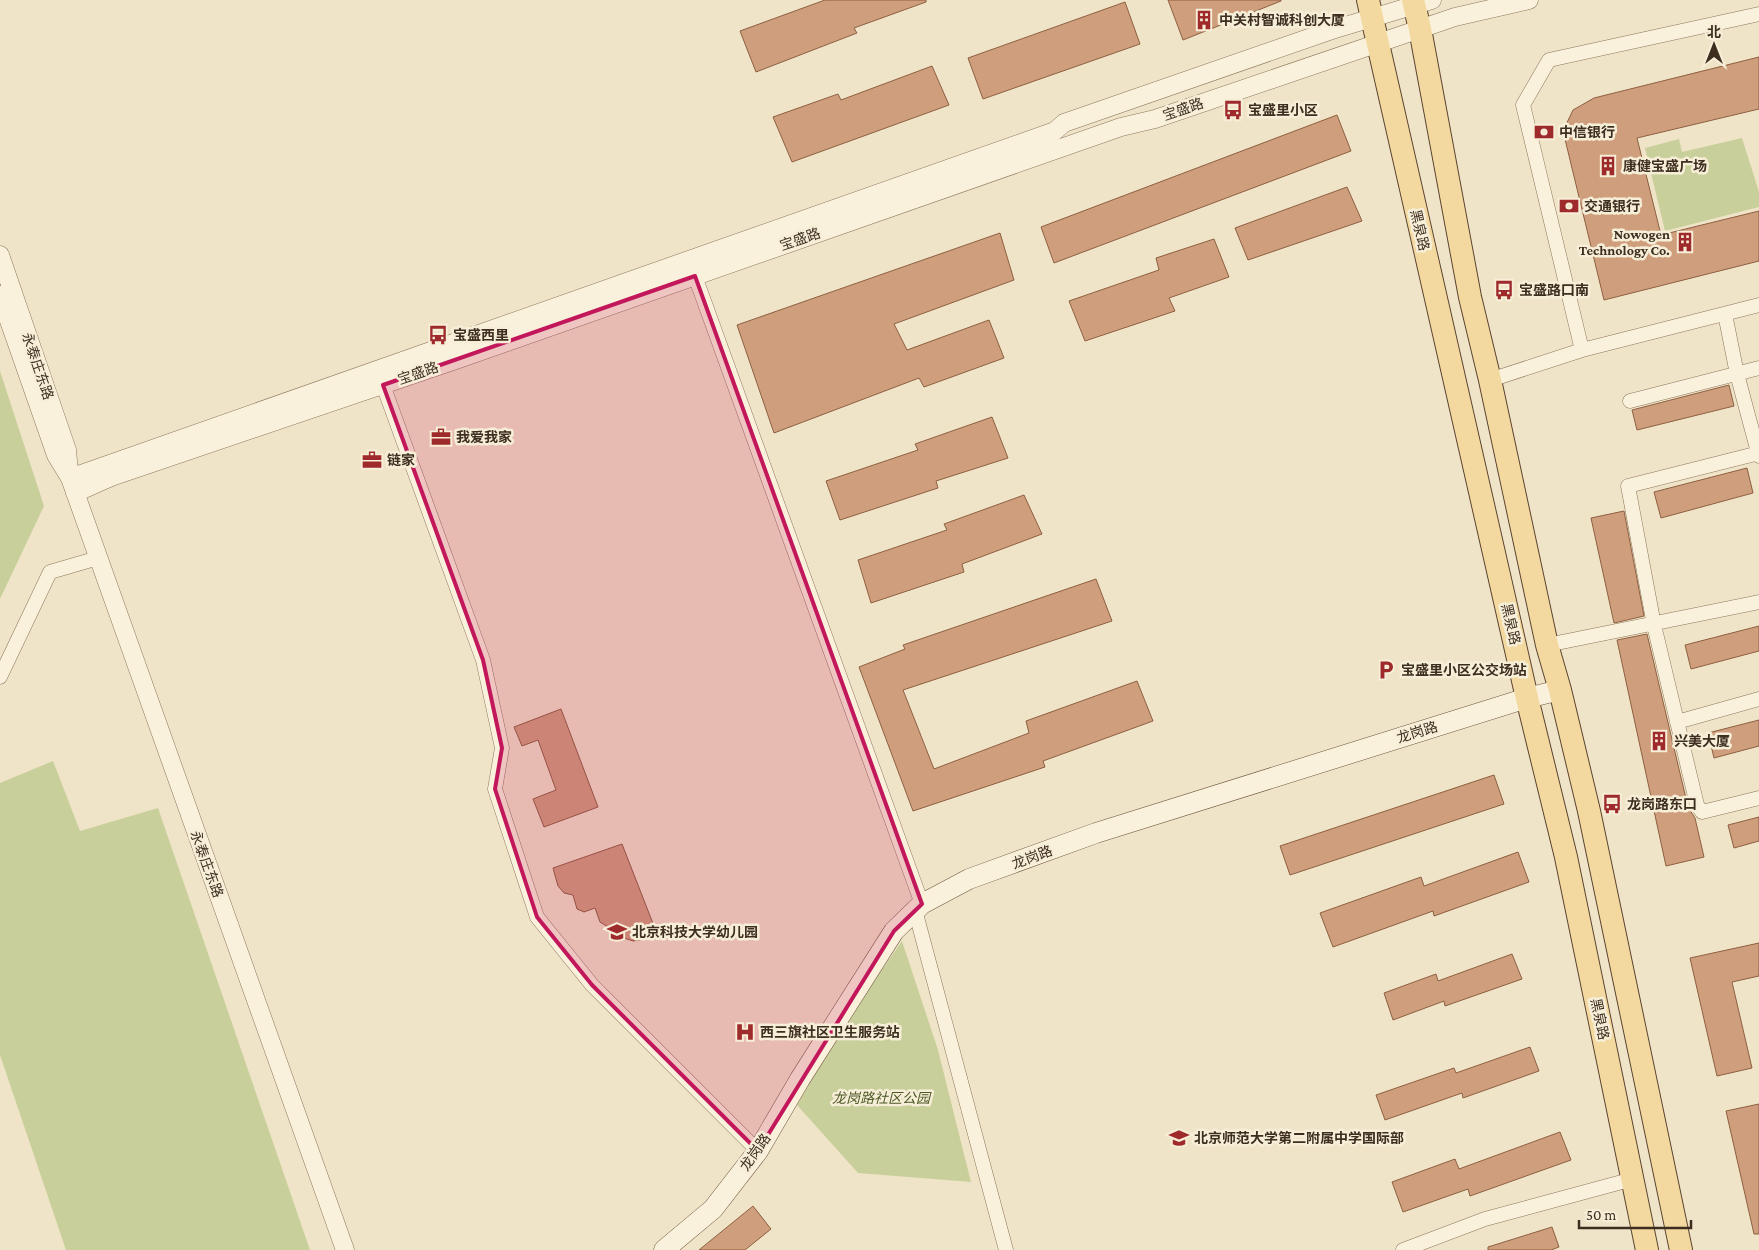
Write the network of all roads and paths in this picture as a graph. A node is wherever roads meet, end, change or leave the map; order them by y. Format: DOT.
graph roads {
  1 [pos="1529,0"];
  2 [pos="1420,2"];
  3 [pos="1370,9"];
  4 [pos="1759,14"];
  5 [pos="1420,29"];
  6 [pos="1378,43"];
  7 [pos="0,255"];
  8 [pos="695,276"];
  9 [pos="0,297"];
  10 [pos="1759,306"];
  11 [pos="1725,314"];
  12 [pos="1582,350"];
  13 [pos="1759,368"];
  14 [pos="1734,374"];
  15 [pos="1490,380"];
  16 [pos="383,386"];
  17 [pos="1630,400"];
  18 [pos="1759,454"];
  19 [pos="73,486"];
  20 [pos="98,558"];
  21 [pos="1759,602"];
  22 [pos="1654,625"];
  23 [pos="1547,645"];
  24 [pos="0,677"];
  25 [pos="1560,690"];
  26 [pos="1528,698"];
  27 [pos="1759,699"];
  28 [pos="1677,722"];
  29 [pos="1759,798"];
  30 [pos="918,907"];
  31 [pos="758,1151"];
  32 [pos="1633,1178"];
  33 [pos="345,1250"];
  34 [pos="664,1250"];
  35 [pos="1006,1250"];
  36 [pos="1403,1250"];
  37 [pos="1647,1250"];
  38 [pos="1681,1250"];
  1 -- 5 [label="street, 宝盛路"];
  2 -- 3 [label="street, 宝盛路"];
  2 -- 5 [label="main road"];
  3 -- 6 [label="main road, 黑泉路"];
  3 -- 19 [label="street, 宝盛路"];
  4 -- 12 [label="street"];
  5 -- 6 [label="street, 宝盛路"];
  5 -- 15 [label="main road"];
  6 -- 8 [label="street, 宝盛路"];
  6 -- 26 [label="main road, 黑泉路"];
  7 -- 19 [label="street, 永泰庄东路"];
  8 -- 16 [label="street, 宝盛路"];
  8 -- 30 [label="street"];
  9 -- 19 [label="street, 永泰庄东路"];
  10 -- 11 [label="street"];
  11 -- 12 [label="street"];
  11 -- 14 [label="street"];
  12 -- 15 [label="street"];
  13 -- 14 [label="street"];
  14 -- 17 [label="street"];
  14 -- 18 [label="street"];
  15 -- 23 [label="main road"];
  16 -- 19 [label="street, 宝盛路"];
  16 -- 31 [label="street"];
  18 -- 22 [label="street"];
  19 -- 20 [label="street, 永泰庄东路"];
  20 -- 24 [label="street"];
  20 -- 33 [label="street, 永泰庄东路"];
  21 -- 22 [label="street"];
  22 -- 23 [label="street"];
  22 -- 28 [label="street"];
  23 -- 25 [label="main road"];
  25 -- 26 [label="main road, 龙岗路"];
  25 -- 38 [label="main road"];
  26 -- 30 [label="main road, 龙岗路"];
  26 -- 32 [label="main road, 黑泉路"];
  27 -- 28 [label="street"];
  28 -- 29 [label="street"];
  30 -- 31 [label="main road, 龙岗路"];
  30 -- 35 [label="street"];
  31 -- 34 [label="main road, 龙岗路"];
  32 -- 36 [label="street"];
  32 -- 37 [label="main road, 黑泉路"];
}
